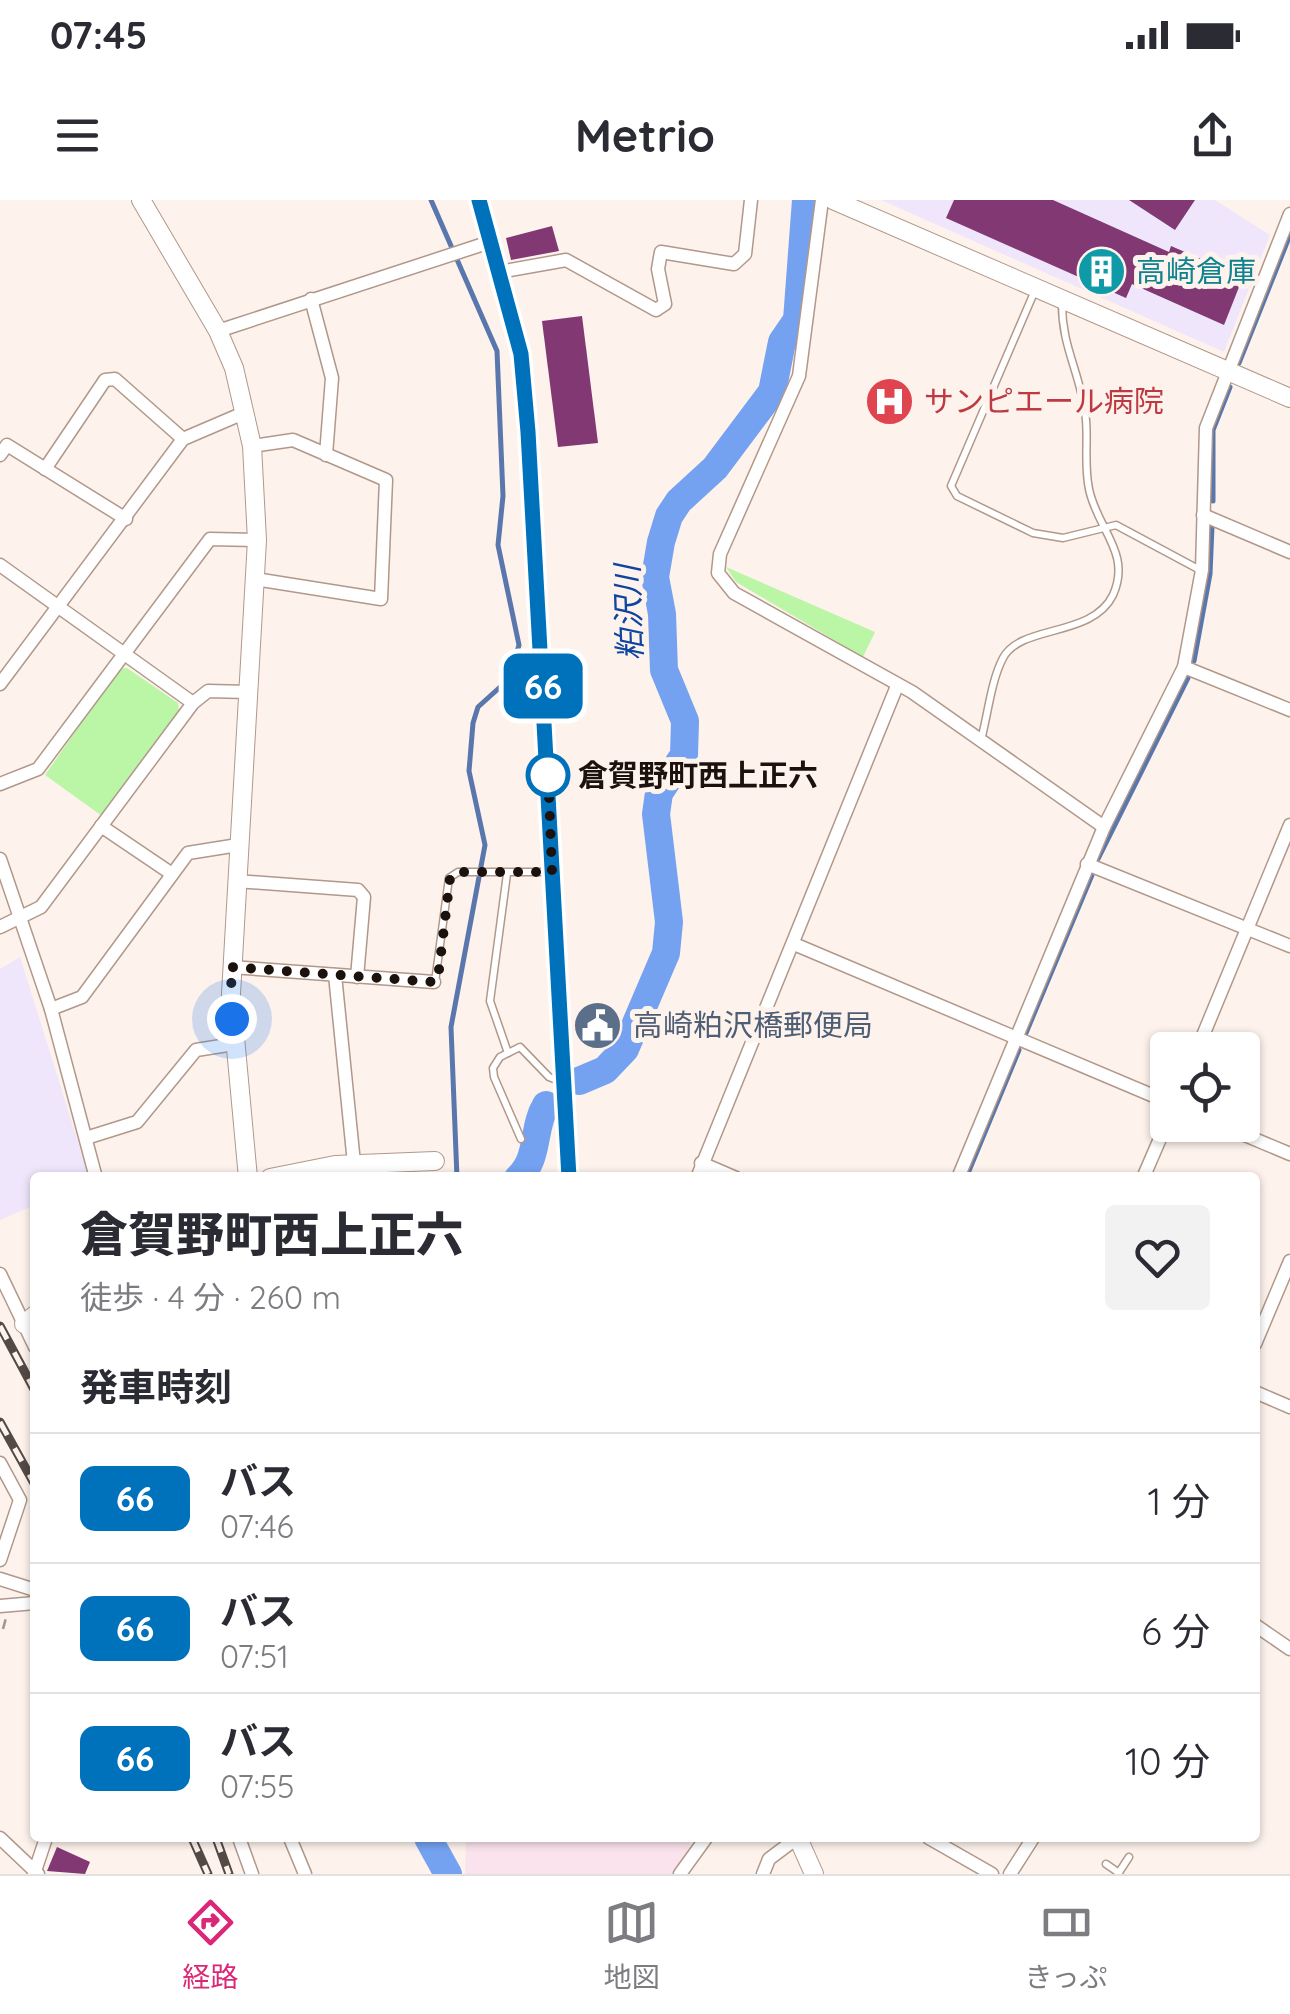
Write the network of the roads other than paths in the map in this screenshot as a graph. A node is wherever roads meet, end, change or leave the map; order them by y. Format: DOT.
graph roads {
  1 [pos="140,200"];
  2 [pos="479,200"];
  3 [pos="751,200"];
  4 [pos="822,200"];
  5 [pos="833,200"];
  6 [pos="1290,214"];
  7 [pos="490,242"];
  8 [pos="499,272"];
  9 [pos="1036,288"];
  10 [pos="1062,299"];
  11 [pos="311,300"];
  12 [pos="218,331"];
  13 [pos="1228,372"];
  14 [pos="1290,398"];
  15 [pos="246,412"];
  16 [pos="183,439"];
  17 [pos="252,446"];
  18 [pos="326,454"];
  19 [pos="0,455"];
  20 [pos="45,468"];
  21 [pos="1203,514"];
  22 [pos="126,518"];
  23 [pos="1102,526"];
  24 [pos="257,540"];
  25 [pos="1290,552"];
  26 [pos="0,565"];
  27 [pos="1202,570"];
  28 [pos="255,580"];
  29 [pos="60,608"];
  30 [pos="123,654"];
  31 [pos="1184,667"];
  32 [pos="0,684"];
  33 [pos="898,686"];
  34 [pos="248,692"];
  35 [pos="193,703"];
  36 [pos="1290,710"];
  37 [pos="980,741"];
  38 [pos="0,784"];
  39 [pos="1290,825"];
  40 [pos="101,826"];
  41 [pos="1104,826"];
  42 [pos="238,845"];
  43 [pos="0,859"];
  44 [pos="1088,864"];
  45 [pos="552,872"];
  46 [pos="508,873"];
  47 [pos="172,874"];
  48 [pos="236,881"];
  49 [pos="19,918"];
  50 [pos="0,927"];
  51 [pos="1248,928"];
  52 [pos="794,944"];
  53 [pos="1290,946"];
  54 [pos="231,967"];
  55 [pos="335,976"];
  56 [pos="357,977"];
  57 [pos="434,982"];
  58 [pos="50,1009"];
  59 [pos="1205,1032"];
  60 [pos="1016,1039"];
  61 [pos="234,1044"];
  62 [pos="508,1052"];
  63 [pos="563,1082"];
  64 [pos="1150,1095"];
  65 [pos="86,1138"];
  66 [pos="521,1140"];
  67 [pos="1260,1141"];
  68 [pos="1159,1142"];
  69 [pos="1290,1154"];
  70 [pos="354,1163"];
  71 [pos="700,1163"];
  72 [pos="437,1169"];
  73 [pos="94,1172"];
  74 [pos="247,1172"];
  75 [pos="304,1172"];
  76 [pos="569,1172"];
  77 [pos="698,1172"];
  78 [pos="722,1172"];
  79 [pos="961,1172"];
  80 [pos="1146,1172"];
  81 [pos="1290,1260"];
  82 [pos="0,1274"];
  83 [pos="30,1320"];
  84 [pos="1260,1332"];
  85 [pos="1260,1394"];
  86 [pos="1290,1407"];
  87 [pos="0,1462"];
  88 [pos="0,1560"];
  89 [pos="0,1579"];
  90 [pos="30,1588"];
  91 [pos="30,1603"];
  92 [pos="0,1606"];
  93 [pos="1260,1635"];
  94 [pos="1290,1649"];
  95 [pos="0,1838"];
  96 [pos="45,1842"];
  97 [pos="240,1842"];
  98 [pos="292,1842"];
  99 [pos="703,1842"];
  100 [pos="791,1842"];
  101 [pos="799,1842"];
  102 [pos="935,1842"];
  103 [pos="1030,1842"];
  104 [pos="1129,1857"];
  105 [pos="1106,1864"];
  106 [pos="1119,1873"];
  107 [pos="35,1874"];
  108 [pos="252,1874"];
  109 [pos="304,1874"];
  110 [pos="680,1874"];
  111 [pos="764,1874"];
  112 [pos="814,1874"];
  113 [pos="992,1874"];
  114 [pos="1010,1874"];
  1 -- 12 [label="street"];
  2 -- 7 [label="street"];
  3 -- 8 [label="street"];
  4 -- 33 [label="street"];
  5 -- 9 [label="street"];
  6 -- 13 [label="street"];
  7 -- 8 [label="street"];
  7 -- 11 [label="street"];
  8 -- 45 [label="street"];
  9 -- 10 [label="street"];
  9 -- 23 [label="lane"];
  10 -- 13 [label="street"];
  10 -- 23 [label="lane"];
  11 -- 12 [label="street"];
  11 -- 18 [label="street"];
  12 -- 15 [label="street"];
  13 -- 14 [label="street"];
  13 -- 21 [label="street"];
  15 -- 16 [label="street"];
  15 -- 17 [label="street"];
  16 -- 20 [label="street"];
  16 -- 22 [label="street"];
  17 -- 18 [label="street"];
  17 -- 24 [label="street"];
  18 -- 28 [label="street"];
  19 -- 20 [label="street"];
  20 -- 22 [label="street"];
  21 -- 25 [label="street"];
  21 -- 27 [label="street"];
  22 -- 29 [label="street"];
  23 -- 27 [label="lane"];
  23 -- 37 [label="lane"];
  24 -- 28 [label="street"];
  24 -- 30 [label="street"];
  26 -- 29 [label="street"];
  27 -- 31 [label="street"];
  28 -- 34 [label="street"];
  29 -- 30 [label="street"];
  29 -- 32 [label="street"];
  30 -- 35 [label="street"];
  30 -- 38 [label="street"];
  31 -- 36 [label="street"];
  31 -- 41 [label="street"];
  33 -- 37 [label="street"];
  33 -- 52 [label="street"];
  34 -- 35 [label="street"];
  34 -- 42 [label="street"];
  35 -- 40 [label="street"];
  37 -- 41 [label="street"];
  39 -- 51 [label="street"];
  40 -- 47 [label="street"];
  40 -- 49 [label="street"];
  41 -- 44 [label="street"];
  42 -- 47 [label="street"];
  42 -- 48 [label="street"];
  43 -- 49 [label="street"];
  44 -- 51 [label="street"];
  44 -- 60 [label="street"];
  45 -- 46 [label="lane"];
  45 -- 63 [label="street"];
  46 -- 57 [label="lane"];
  46 -- 62 [label="lane"];
  47 -- 58 [label="street"];
  48 -- 54 [label="street"];
  48 -- 56 [label="street"];
  49 -- 50 [label="street"];
  49 -- 58 [label="street"];
  51 -- 53 [label="street"];
  51 -- 59 [label="street"];
  52 -- 60 [label="street"];
  52 -- 71 [label="street"];
  54 -- 55 [label="street"];
  54 -- 61 [label="street"];
  55 -- 56 [label="street"];
  55 -- 70 [label="street"];
  56 -- 57 [label="street"];
  58 -- 65 [label="street"];
  60 -- 64 [label="street"];
  60 -- 79 [label="street"];
  61 -- 65 [label="street"];
  61 -- 74 [label="street"];
  62 -- 63 [label="lane"];
  62 -- 66 [label="lane"];
  63 -- 76 [label="street"];
  65 -- 73 [label="street"];
  67 -- 69 [label="street"];
  68 -- 80 [label="street"];
  70 -- 72 [label="street"];
  70 -- 75 [label="street"];
  71 -- 77 [label="street"];
  71 -- 78 [label="street"];
  81 -- 84 [label="street"];
  82 -- 83 [label="street"];
  85 -- 86 [label="street"];
  87 -- 88 [label="street"];
  89 -- 90 [label="street"];
  91 -- 92 [label="street"];
  93 -- 94 [label="street"];
  95 -- 107 [label="street"];
  96 -- 107 [label="street"];
  97 -- 108 [label="street"];
  98 -- 109 [label="street"];
  99 -- 110 [label="street"];
  100 -- 111 [label="street"];
  101 -- 112 [label="street"];
  102 -- 113 [label="street"];
  103 -- 114 [label="street"];
  104 -- 106 [label="lane"];
  105 -- 106 [label="lane"];
}
